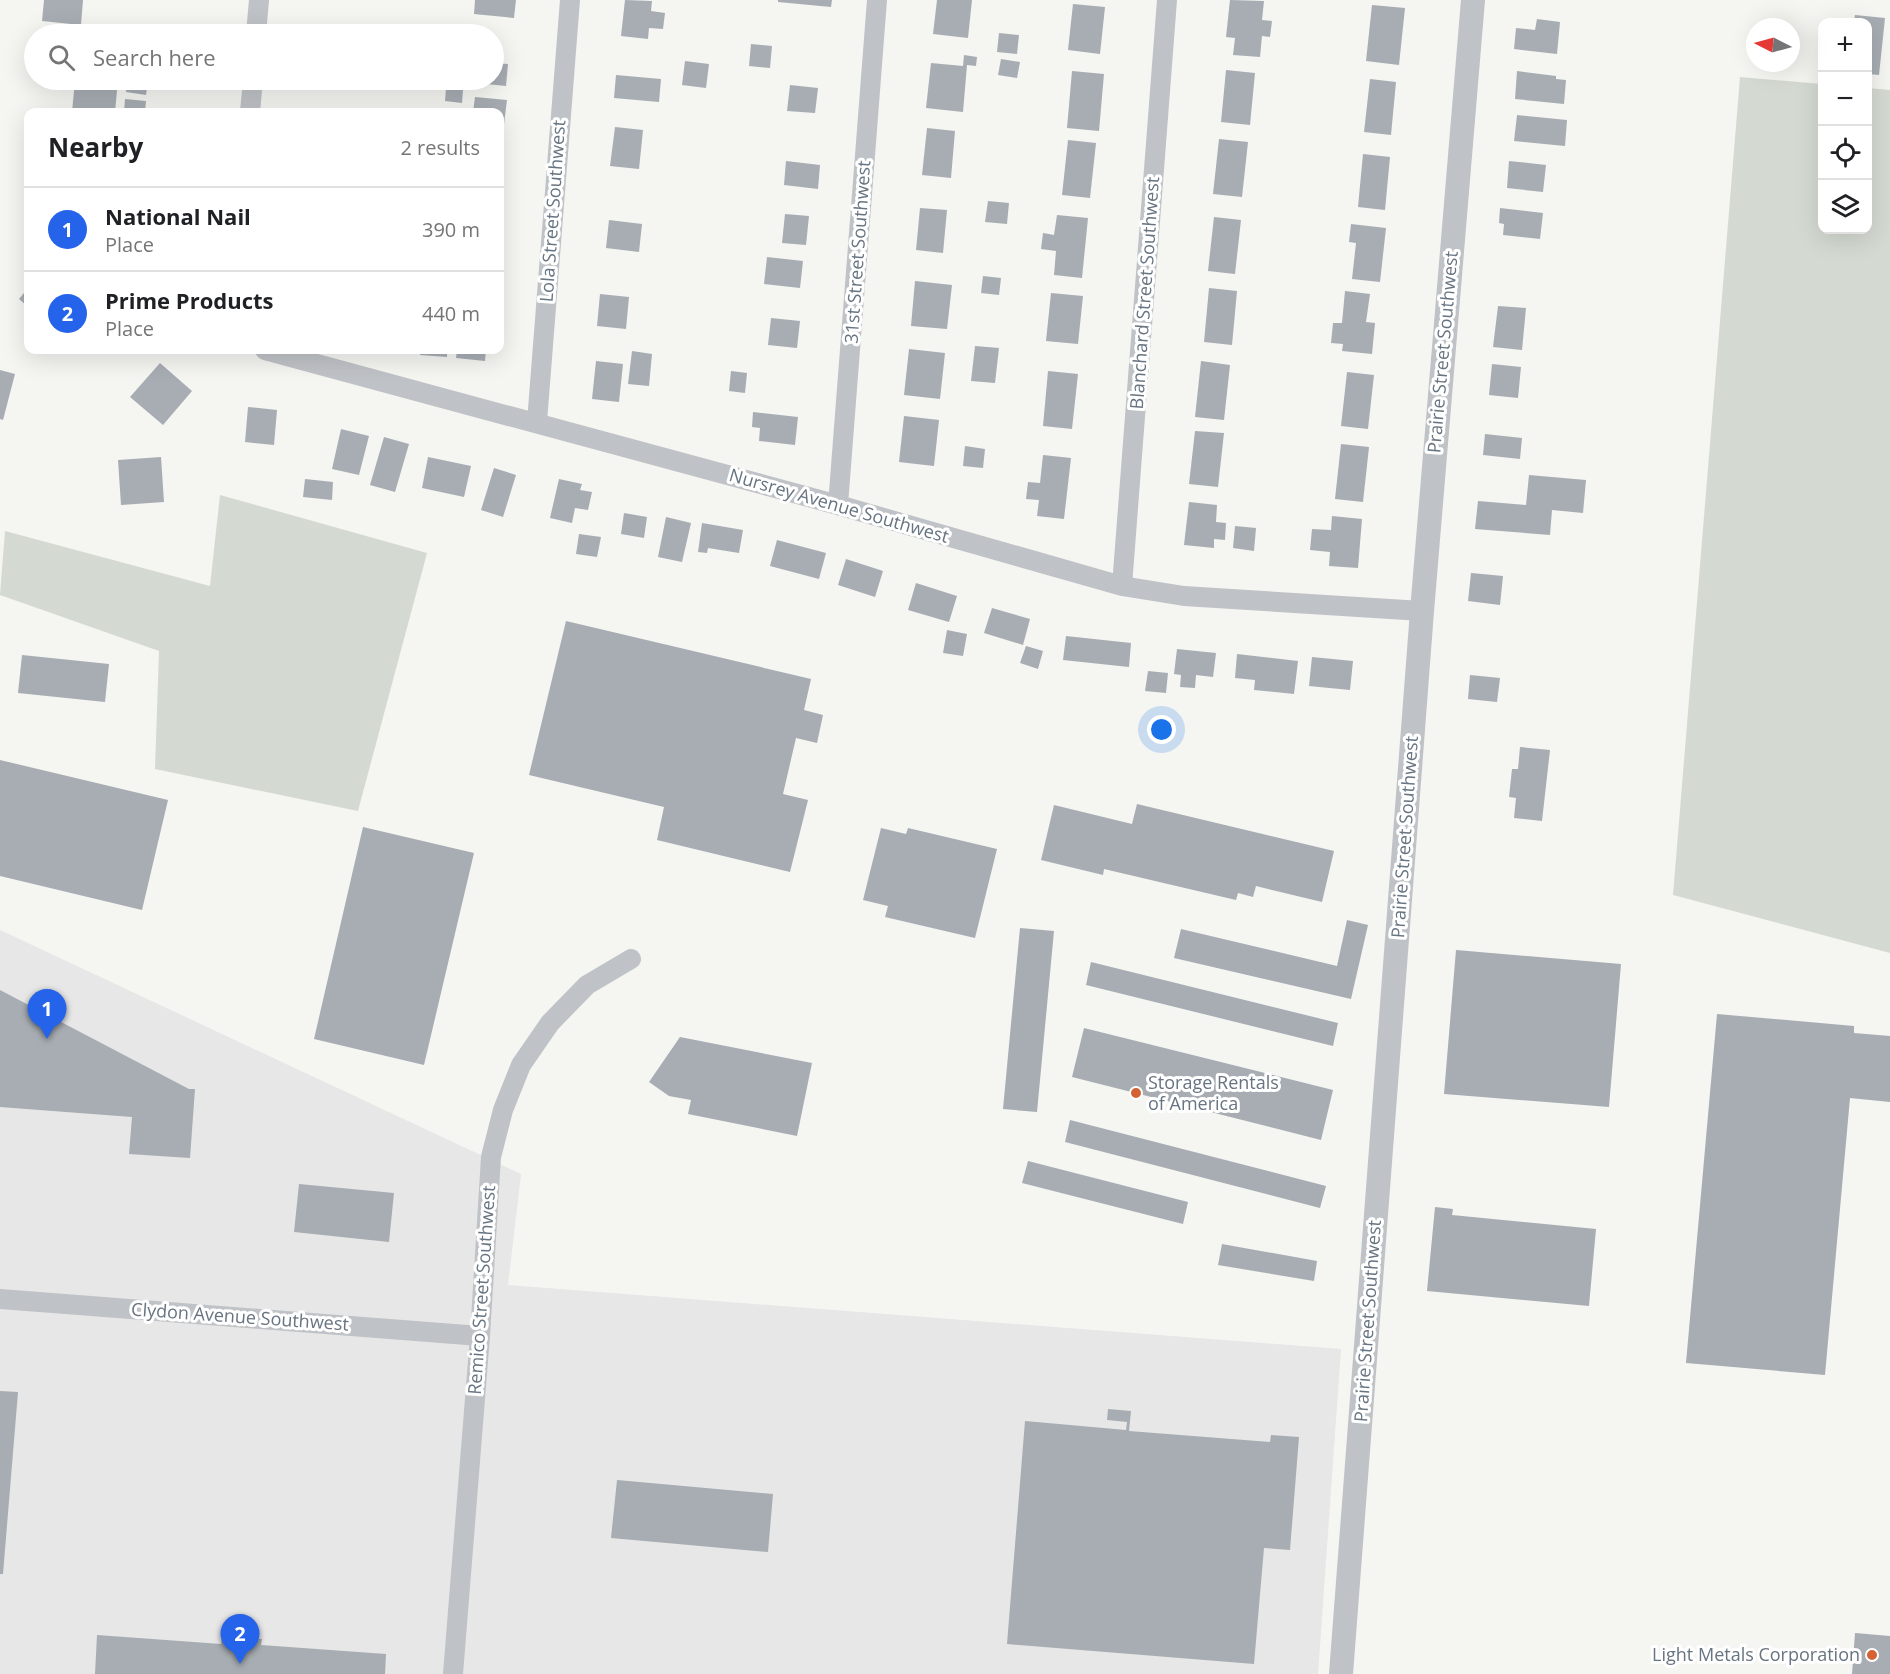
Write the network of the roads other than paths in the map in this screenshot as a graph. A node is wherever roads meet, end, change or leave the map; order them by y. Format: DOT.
graph roads {
  1 [pos="259,0"];
  2 [pos="570,0"];
  3 [pos="877,0"];
  4 [pos="1167,0"];
  5 [pos="1473,0"];
  6 [pos="257,24"];
  7 [pos="252,90"];
  8 [pos="250,108"];
  9 [pos="280,354"];
  10 [pos="537,422"];
  11 [pos="838,505"];
  12 [pos="1122,586"];
  13 [pos="1422,611"];
  14 [pos="631,959"];
  15 [pos="0,1299"];
  16 [pos="480,1336"];
  17 [pos="453,1674"];
  18 [pos="1341,1674"];
  1 -- 6 [label="street"];
  2 -- 10 [label="street, Lola Street Southwest"];
  3 -- 11 [label="street, 31st Street Southwest"];
  4 -- 12 [label="street, Blanchard Street Southwest"];
  5 -- 13 [label="street, Prairie Street Southwest"];
  7 -- 8 [label="street"];
  9 -- 10 [label="street, Nursrey Avenue Southwest"];
  10 -- 11 [label="street, Nursrey Avenue Southwest"];
  11 -- 12 [label="street, Nursrey Avenue Southwest"];
  12 -- 13 [label="street, Nursrey Avenue Southwest"];
  13 -- 18 [label="street, Prairie Street Southwest"];
  14 -- 16 [label="street, Remico Street Southwest"];
  15 -- 16 [label="street, Clydon Avenue Southwest"];
  16 -- 17 [label="street, Remico Street Southwest"];
}
